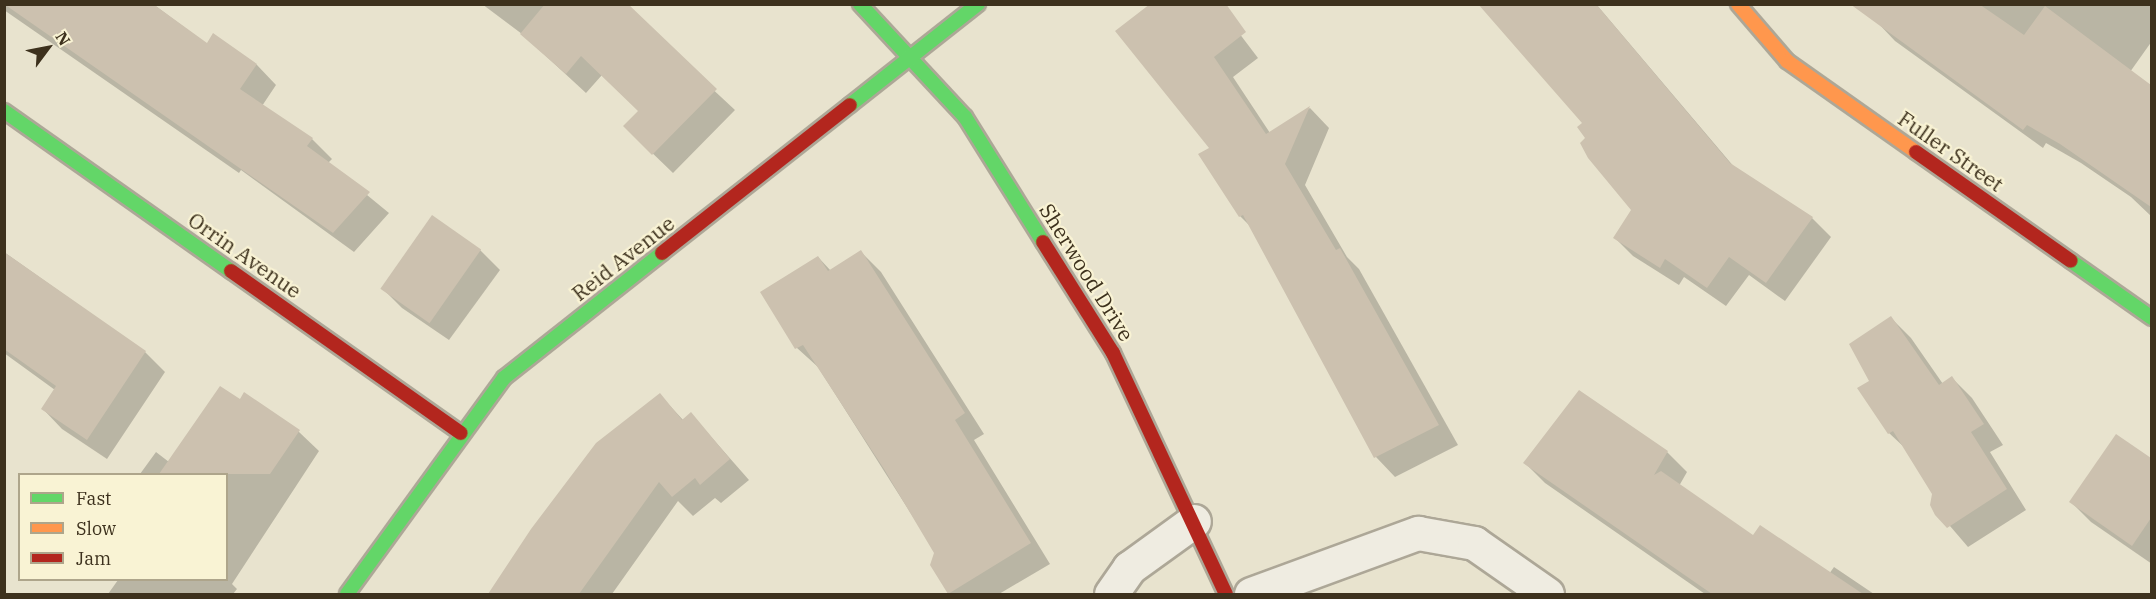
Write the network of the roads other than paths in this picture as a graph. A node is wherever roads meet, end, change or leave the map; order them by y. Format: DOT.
graph roads {
  1 [pos="860,4"];
  2 [pos="978,4"];
  3 [pos="1738,4"];
  4 [pos="911,56"];
  5 [pos="4,111"];
  6 [pos="2151,318"];
  7 [pos="461,433"];
  8 [pos="1194,521"];
  9 [pos="347,594"];
  10 [pos="1111,594"];
  11 [pos="1226,594"];
  12 [pos="1251,594"];
  13 [pos="1547,594"];
  1 -- 4 [label="street, Sherwood Drive"];
  2 -- 4 [label="street, Reid Avenue"];
  3 -- 6 [label="street, Fuller Street"];
  4 -- 7 [label="street, Reid Avenue"];
  4 -- 8 [label="street, Sherwood Drive"];
  5 -- 7 [label="street, Orrin Avenue"];
  7 -- 9 [label="street, Reid Avenue"];
  8 -- 10 [label="street"];
  8 -- 11 [label="street, Sherwood Drive"];
  12 -- 13 [label="street"];
}
